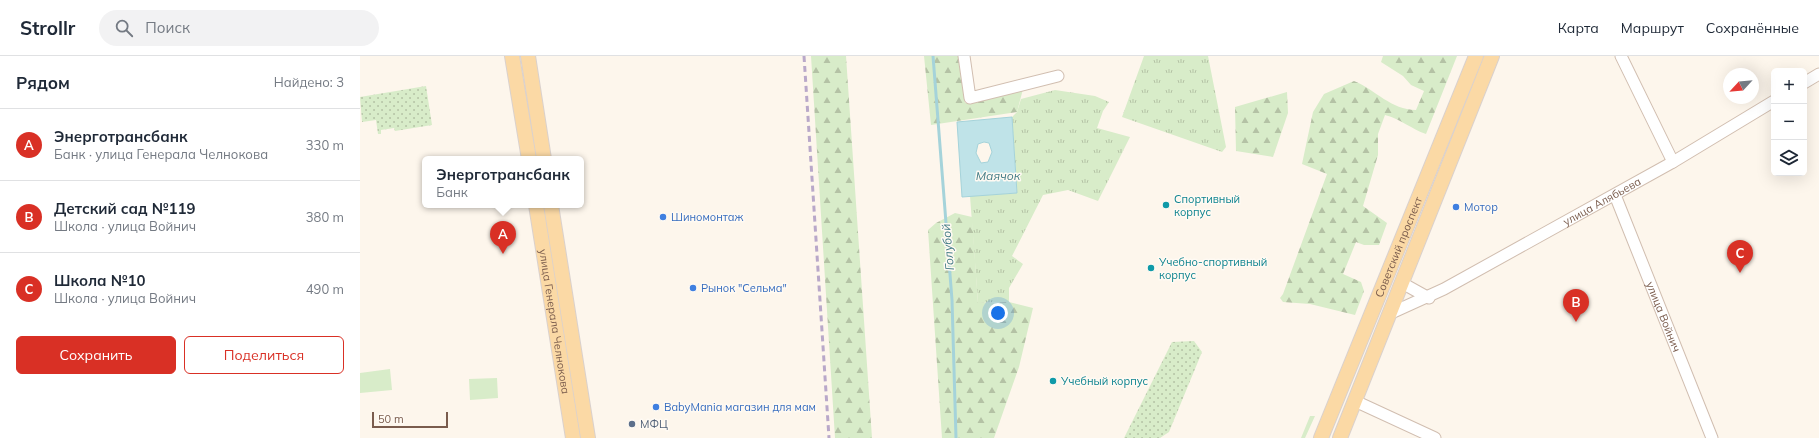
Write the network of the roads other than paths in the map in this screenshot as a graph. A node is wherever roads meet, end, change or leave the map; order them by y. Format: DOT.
graph roads {
  1 [pos="512,56"];
  2 [pos="528,56"];
  3 [pos="964,56"];
  4 [pos="1476,56"];
  5 [pos="1492,56"];
  6 [pos="1621,56"];
  7 [pos="1819,74"];
  8 [pos="1058,76"];
  9 [pos="1807,81"];
  10 [pos="1771,103"];
  11 [pos="529,156"];
  12 [pos="544,156"];
  13 [pos="1673,162"];
  14 [pos="1615,195"];
  15 [pos="536,208"];
  16 [pos="551,208"];
  17 [pos="1402,283"];
  18 [pos="1429,298"];
  19 [pos="1389,314"];
  20 [pos="563,373"];
  21 [pos="579,377"];
  22 [pos="1355,401"];
  23 [pos="573,438"];
  24 [pos="588,438"];
  25 [pos="1321,438"];
  26 [pos="1340,438"];
  27 [pos="1435,438"];
  28 [pos="1712,438"];
  1 -- 11 [label="main road"];
  2 -- 12 [label="main road"];
  3 -- 8 [label="street"];
  4 -- 25 [label="main road, Советский проспект"];
  5 -- 17 [label="main road, Советский проспект"];
  6 -- 13 [label="street"];
  7 -- 9 [label="street"];
  10 -- 13 [label="street, улица Алябьева"];
  13 -- 14 [label="street, улица Алябьева"];
  14 -- 18 [label="street, улица Алябьева"];
  14 -- 28 [label="street, улица Войнич"];
  15 -- 20 [label="main road, улица Генерала Челнокова"];
  16 -- 21 [label="main road, улица Генерала Челнокова"];
  17 -- 18 [label="street"];
  17 -- 19 [label="main road, Советский проспект"];
  18 -- 19 [label="street, улица Алябьева"];
  19 -- 22 [label="main road, Советский проспект"];
  20 -- 21 [label="main road"];
  20 -- 23 [label="main road, улица Генерала Челнокова"];
  21 -- 24 [label="main road, улица Генерала Челнокова"];
  22 -- 26 [label="main road, Советский проспект"];
  22 -- 27 [label="street"];
}
